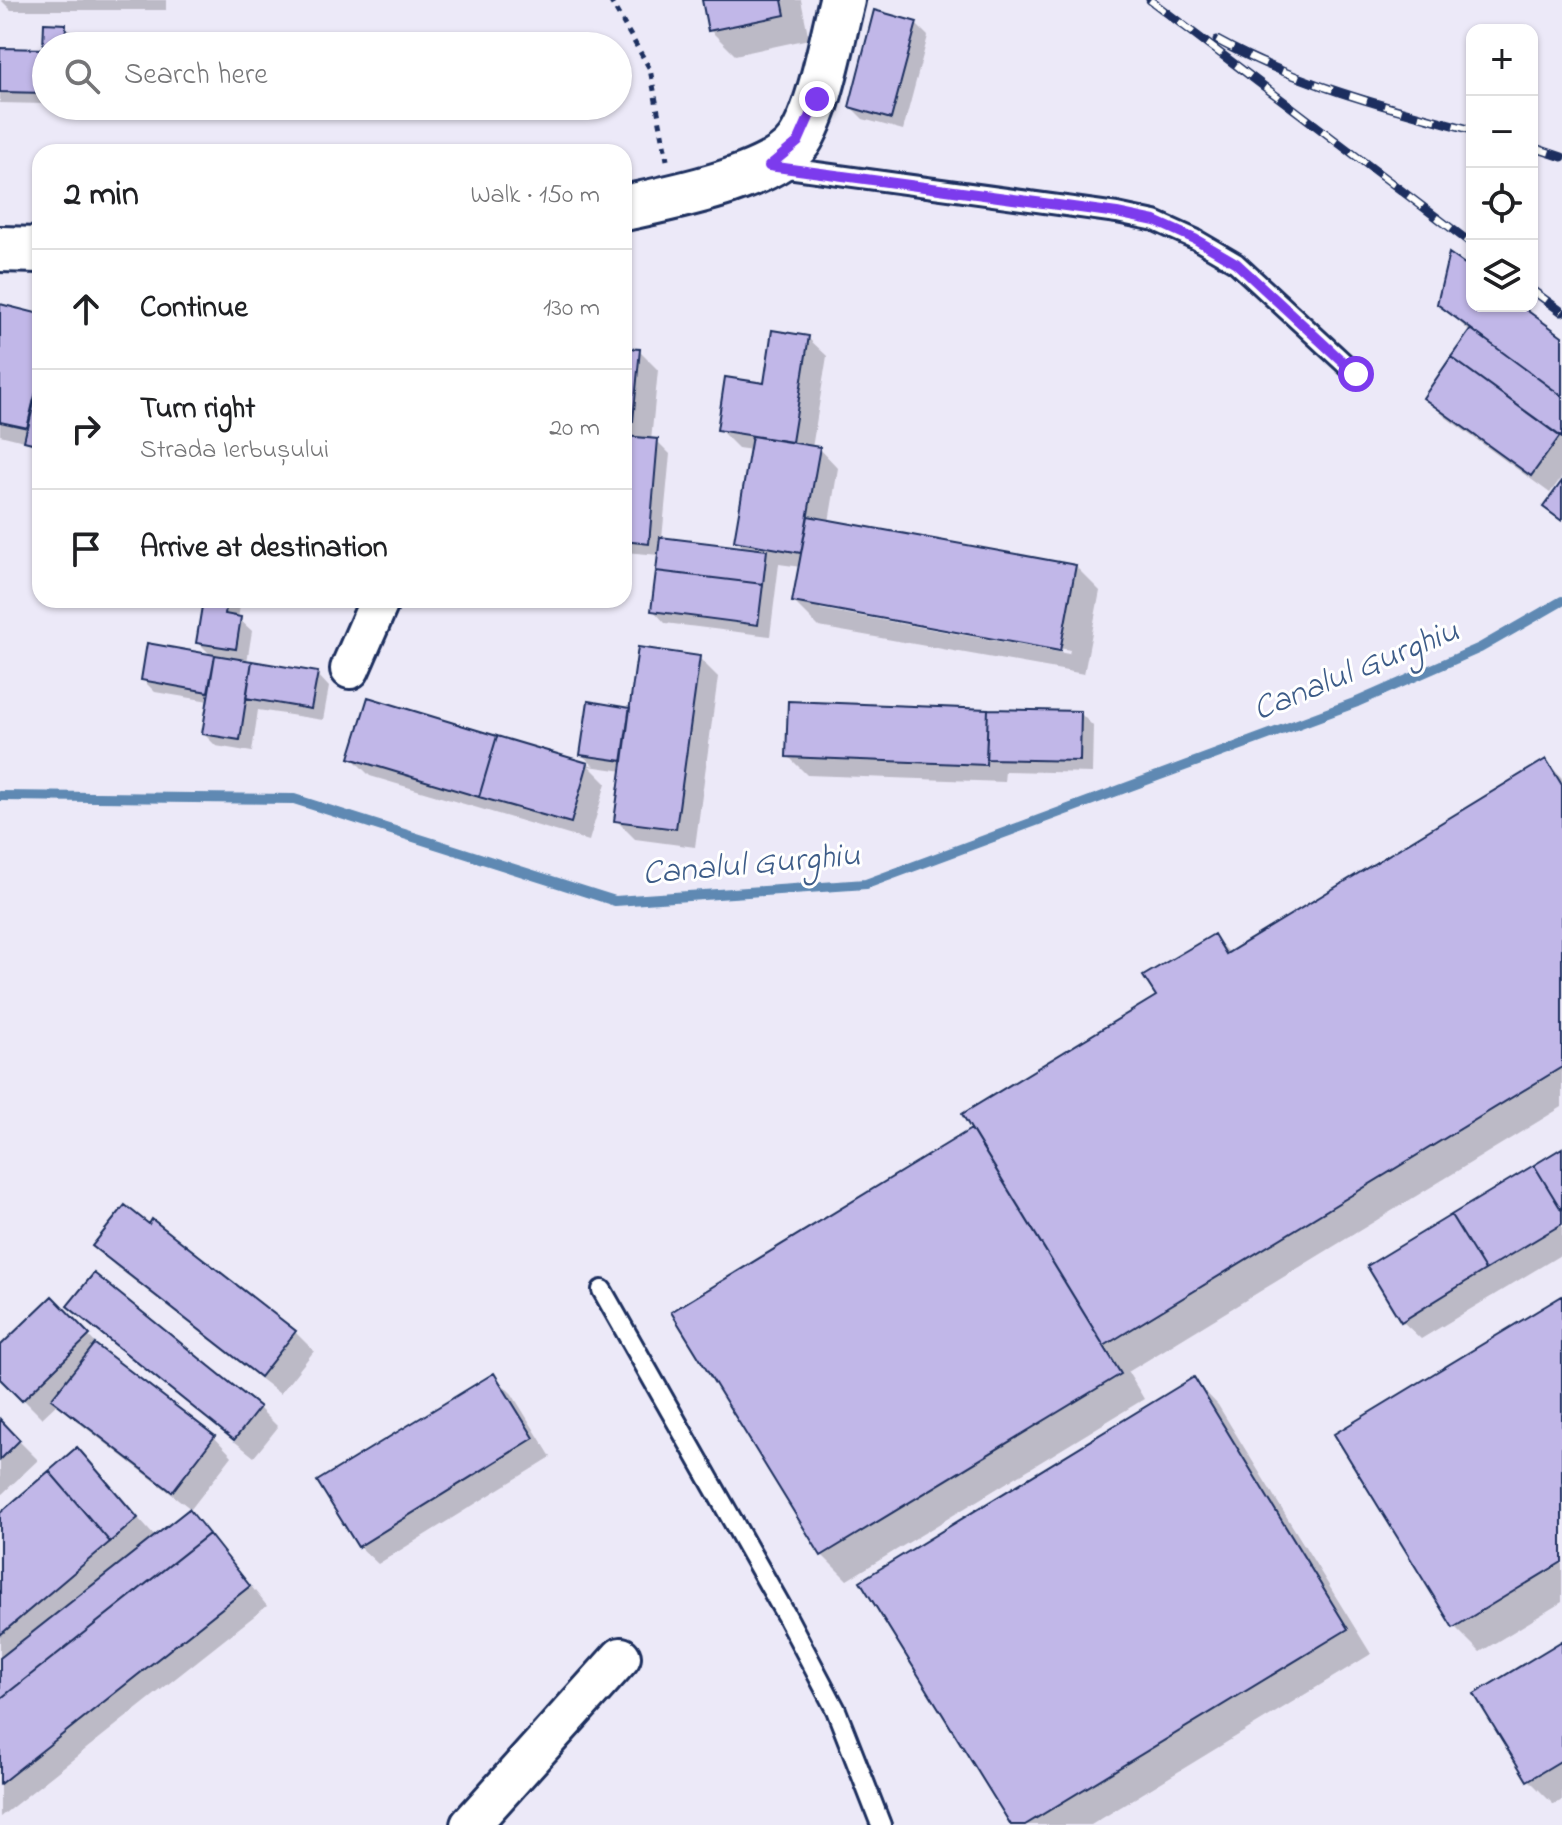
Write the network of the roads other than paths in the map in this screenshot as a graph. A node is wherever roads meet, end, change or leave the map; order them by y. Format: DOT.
graph roads {
  1 [pos="842,0"];
  2 [pos="769,166"];
  3 [pos="632,206"];
  4 [pos="0,249"];
  5 [pos="32,250"];
  6 [pos="1356,374"];
  7 [pos="377,608"];
  8 [pos="350,669"];
  9 [pos="602,1290"];
  10 [pos="621,1657"];
  11 [pos="470,1825"];
  12 [pos="881,1825"];
  1 -- 2 [label="main road"];
  2 -- 3 [label="main road"];
  2 -- 6 [label="lane"];
  4 -- 5 [label="main road"];
  7 -- 8 [label="street"];
  9 -- 12 [label="lane"];
  10 -- 11 [label="street"];
}
